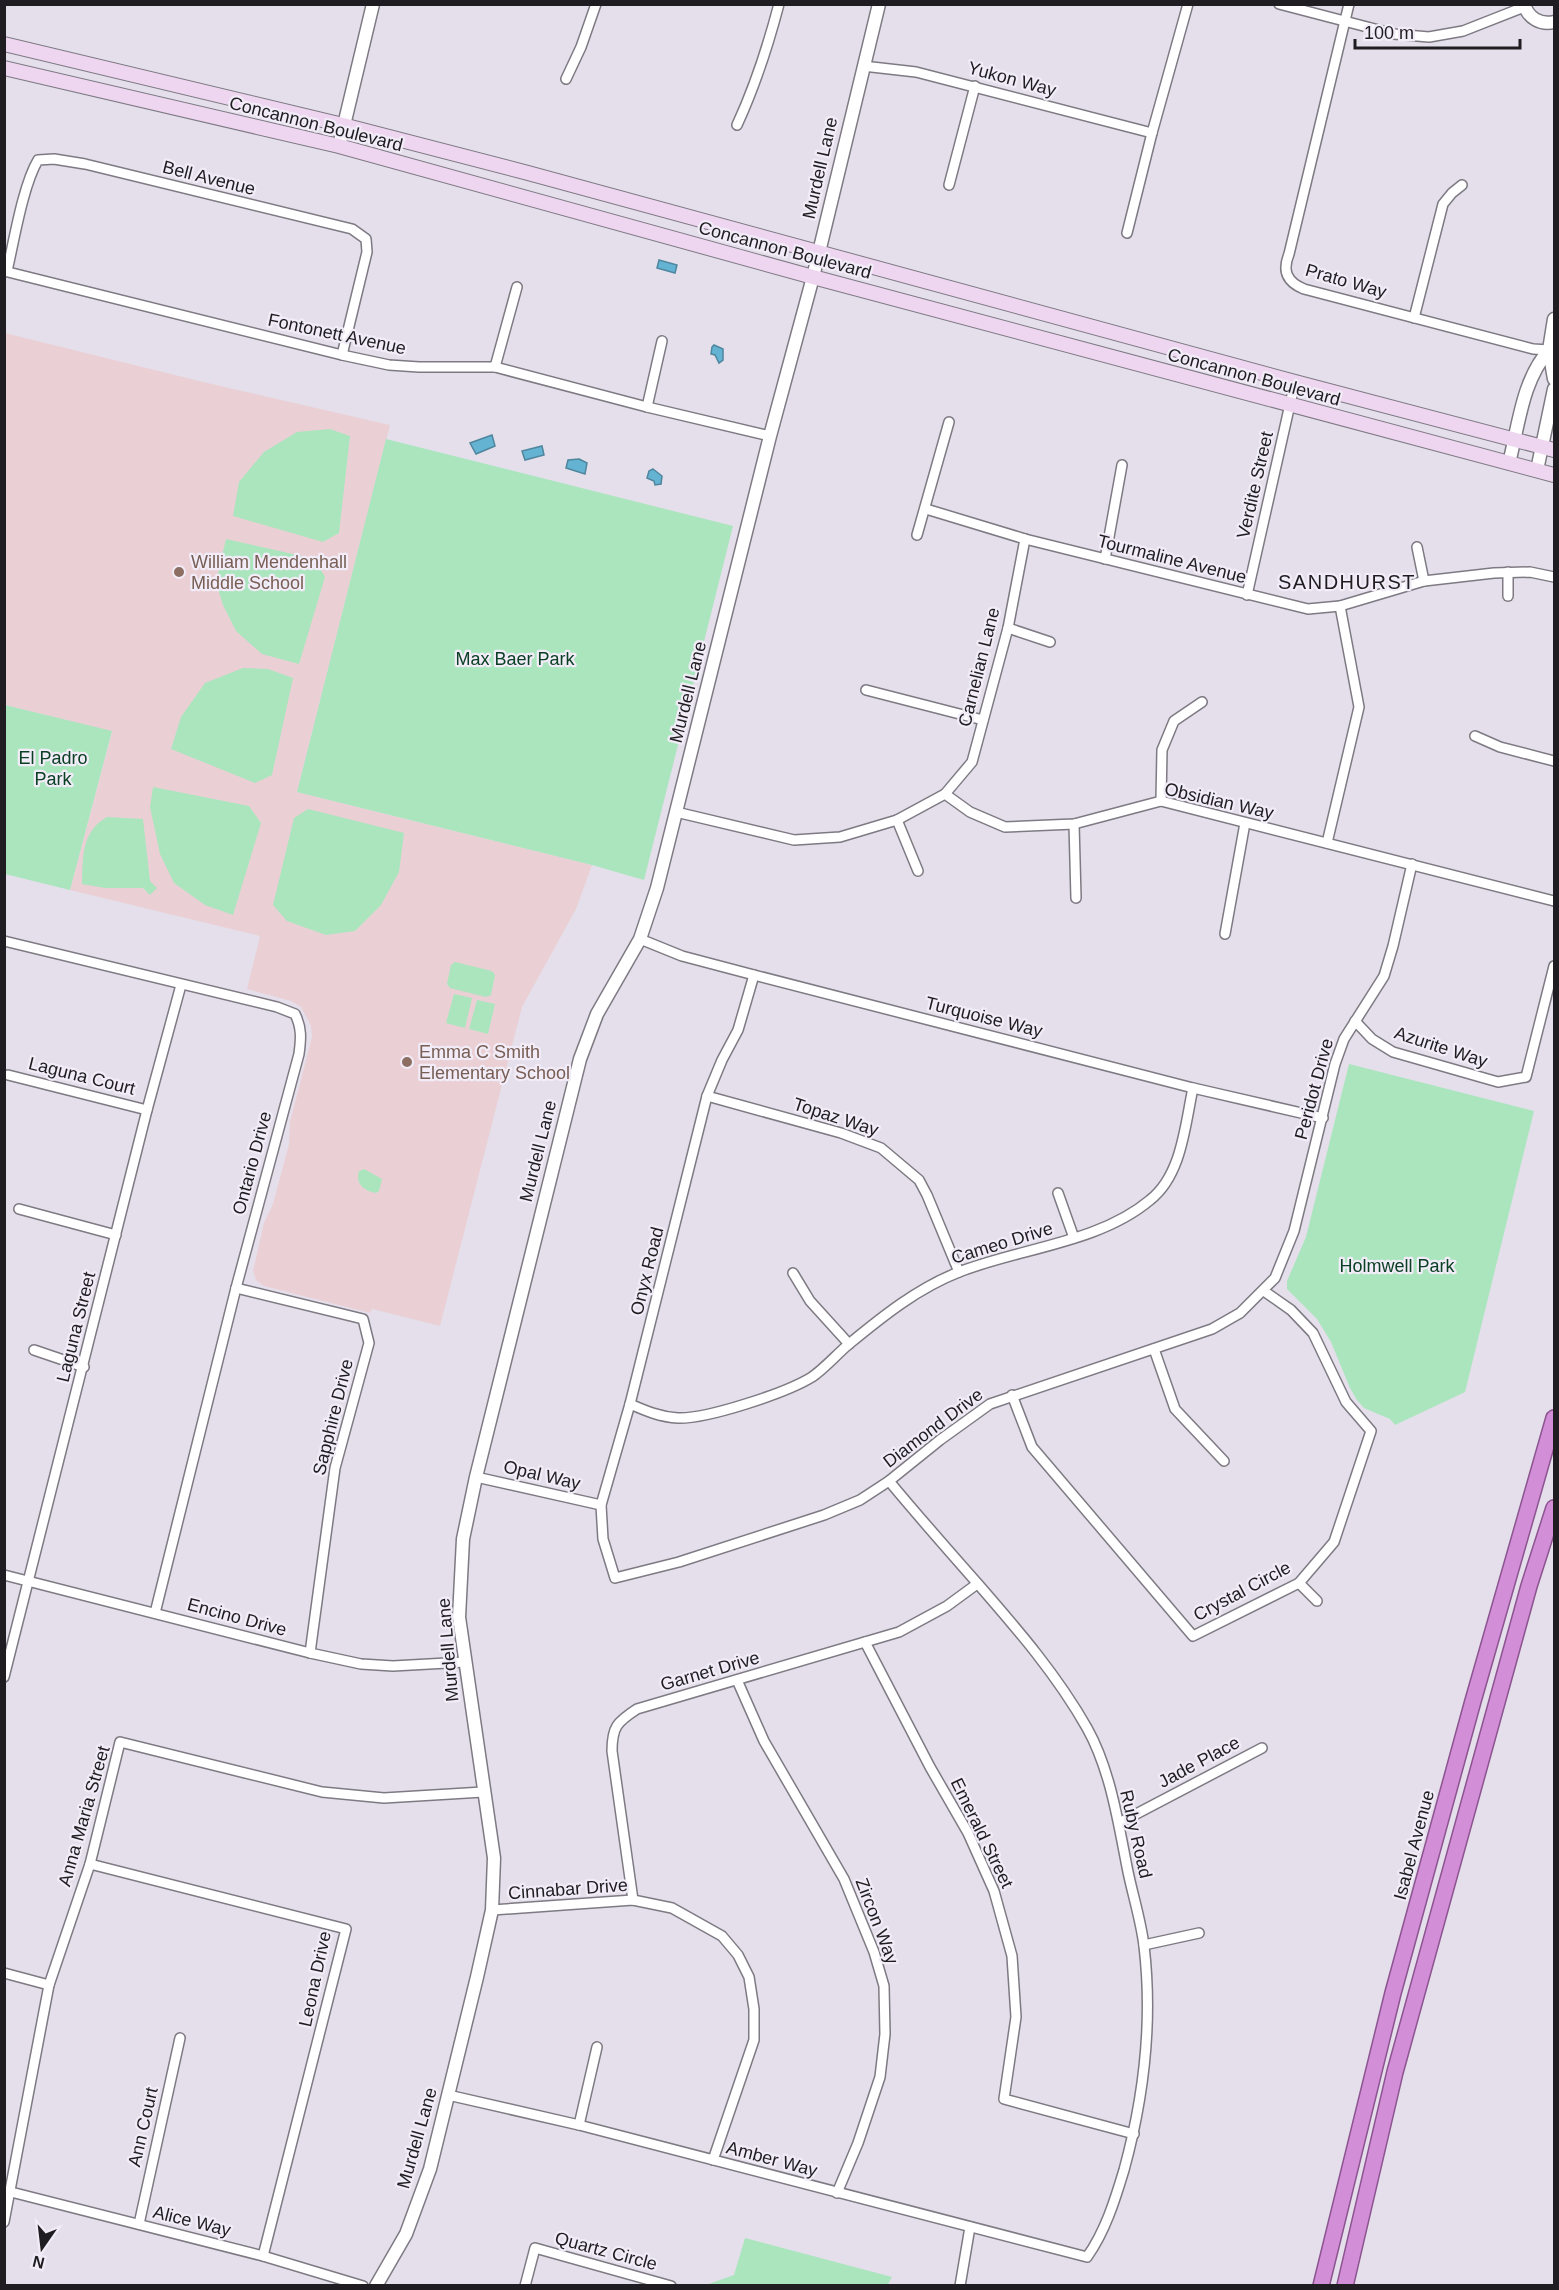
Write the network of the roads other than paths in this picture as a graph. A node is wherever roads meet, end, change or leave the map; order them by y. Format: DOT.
graph roads {
  1 [pos="596,4"];
  2 [pos="779,4"];
  3 [pos="879,4"];
  4 [pos="1188,4"];
  5 [pos="1279,4"];
  6 [pos="1349,4"];
  7 [pos="371,5"];
  8 [pos="1524,6"];
  9 [pos="1345,21"];
  10 [pos="1554,22"];
  11 [pos="4,44"];
  12 [pos="863,66"];
  13 [pos="4,68"];
  14 [pos="566,79"];
  15 [pos="975,86"];
  16 [pos="343,125"];
  17 [pos="737,125"];
  18 [pos="1152,133"];
  19 [pos="339,146"];
  20 [pos="949,185"];
  21 [pos="1462,185"];
  22 [pos="1127,233"];
  23 [pos="819,253"];
  24 [pos="6,271"];
  25 [pos="813,277"];
  26 [pos="517,287"];
  27 [pos="1414,318"];
  28 [pos="1554,319"];
  29 [pos="662,341"];
  30 [pos="1549,350"];
  31 [pos="342,355"];
  32 [pos="495,367"];
  33 [pos="1554,379"];
  34 [pos="1295,382"];
  35 [pos="1554,389"];
  36 [pos="1290,405"];
  37 [pos="647,407"];
  38 [pos="949,422"];
  39 [pos="771,436"];
  40 [pos="1515,439"];
  41 [pos="1549,448"];
  42 [pos="1509,463"];
  43 [pos="1122,465"];
  44 [pos="1537,470"];
  45 [pos="1554,475"];
  46 [pos="926,509"];
  47 [pos="917,535"];
  48 [pos="1025,539"];
  49 [pos="1417,547"];
  50 [pos="1105,559"];
  51 [pos="1508,572"];
  52 [pos="1554,577"];
  53 [pos="1424,581"];
  54 [pos="1247,595"];
  55 [pos="1508,596"];
  56 [pos="1340,606"];
  57 [pos="1008,628"];
  58 [pos="1050,642"];
  59 [pos="866,690"];
  60 [pos="1202,702"];
  61 [pos="983,720"];
  62 [pos="1475,736"];
  63 [pos="1554,761"];
  64 [pos="945,794"];
  65 [pos="1161,801"];
  66 [pos="676,812"];
  67 [pos="897,820"];
  68 [pos="1245,823"];
  69 [pos="1074,824"];
  70 [pos="1327,843"];
  71 [pos="1412,864"];
  72 [pos="918,870"];
  73 [pos="1076,898"];
  74 [pos="1554,901"];
  75 [pos="1225,934"];
  76 [pos="640,939"];
  77 [pos="4,940"];
  78 [pos="1554,966"];
  79 [pos="754,975"];
  80 [pos="182,985"];
  81 [pos="1354,1020"];
  82 [pos="8,1075"];
  83 [pos="1193,1088"];
  84 [pos="707,1096"];
  85 [pos="147,1110"];
  86 [pos="1323,1118"];
  87 [pos="1058,1193"];
  88 [pos="19,1209"];
  89 [pos="116,1235"];
  90 [pos="1074,1238"];
  91 [pos="959,1272"];
  92 [pos="793,1273"];
  93 [pos="236,1288"];
  94 [pos="1264,1291"];
  95 [pos="849,1344"];
  96 [pos="1154,1349"];
  97 [pos="34,1350"];
  98 [pos="84,1367"];
  99 [pos="1012,1395"];
  100 [pos="630,1404"];
  101 [pos="1554,1418"];
  102 [pos="1224,1461"];
  103 [pos="476,1477"];
  104 [pos="889,1481"];
  105 [pos="601,1505"];
  106 [pos="1554,1508"];
  107 [pos="4,1575"];
  108 [pos="615,1578"];
  109 [pos="27,1580"];
  110 [pos="1299,1582"];
  111 [pos="977,1584"];
  112 [pos="1317,1601"];
  113 [pos="155,1612"];
  114 [pos="865,1642"];
  115 [pos="310,1653"];
  116 [pos="465,1662"];
  117 [pos="4,1677"];
  118 [pos="737,1680"];
  119 [pos="1262,1748"];
  120 [pos="483,1791"];
  121 [pos="1119,1823"];
  122 [pos="90,1864"];
  123 [pos="633,1900"];
  124 [pos="492,1910"];
  125 [pos="1199,1933"];
  126 [pos="1144,1945"];
  127 [pos="4,1973"];
  128 [pos="49,1985"];
  129 [pos="180,2038"];
  130 [pos="597,2047"];
  131 [pos="448,2095"];
  132 [pos="579,2125"];
  133 [pos="1134,2134"];
  134 [pos="713,2160"];
  135 [pos="11,2192"];
  136 [pos="837,2193"];
  137 [pos="4,2222"];
  138 [pos="139,2224"];
  139 [pos="970,2227"];
  140 [pos="263,2256"];
  141 [pos="1087,2257"];
  142 [pos="363,2286"];
  143 [pos="376,2286"];
  144 [pos="525,2286"];
  145 [pos="671,2286"];
  146 [pos="960,2286"];
  147 [pos="1321,2286"];
  148 [pos="1345,2286"];
  1 -- 14 [label="street"];
  2 -- 17 [label="street"];
  3 -- 12 [label="street, Murdell Lane"];
  4 -- 18 [label="street"];
  5 -- 9 [label="street"];
  6 -- 9 [label="street"];
  7 -- 16 [label="street"];
  8 -- 9 [label="street"];
  8 -- 10 [label="street"];
  9 -- 27 [label="street, Prato Way"];
  11 -- 16 [label="main road, Concannon Boulevard"];
  12 -- 15 [label="street, Yukon Way"];
  12 -- 23 [label="street, Murdell Lane"];
  13 -- 19 [label="main road, Concannon Boulevard"];
  15 -- 18 [label="street, Yukon Way"];
  15 -- 20 [label="street"];
  16 -- 19 [label="street"];
  16 -- 23 [label="main road, Concannon Boulevard"];
  18 -- 22 [label="street"];
  19 -- 25 [label="main road, Concannon Boulevard"];
  21 -- 27 [label="street"];
  23 -- 25 [label="street, Murdell Lane"];
  23 -- 34 [label="main road, Concannon Boulevard"];
  24 -- 31 [label="street, Fontonett Avenue"];
  24 -- 31 [label="street, Bell Avenue"];
  25 -- 36 [label="main road, Concannon Boulevard"];
  25 -- 39 [label="street, Murdell Lane"];
  26 -- 32 [label="street"];
  27 -- 30 [label="street, Prato Way"];
  28 -- 30 [label="street"];
  29 -- 37 [label="street"];
  30 -- 33 [label="street"];
  30 -- 40 [label="street"];
  31 -- 32 [label="street, Fontonett Avenue"];
  32 -- 37 [label="street, Fontonett Avenue"];
  34 -- 36 [label="street, Verdite Street"];
  34 -- 40 [label="main road, Concannon Boulevard"];
  35 -- 41 [label="street"];
  36 -- 42 [label="main road, Concannon Boulevard"];
  36 -- 54 [label="street, Verdite Street"];
  37 -- 39 [label="street, Fontonett Avenue"];
  38 -- 46 [label="street"];
  39 -- 66 [label="street, Murdell Lane"];
  40 -- 41 [label="main road, Concannon Boulevard"];
  40 -- 42 [label="street"];
  41 -- 44 [label="street"];
  42 -- 44 [label="main road, Concannon Boulevard"];
  43 -- 50 [label="street"];
  44 -- 45 [label="main road, Concannon Boulevard"];
  46 -- 47 [label="street"];
  46 -- 48 [label="street, Tourmaline Avenue"];
  48 -- 50 [label="street, Tourmaline Avenue"];
  48 -- 57 [label="street, Carnelian Lane"];
  49 -- 53 [label="street"];
  50 -- 54 [label="street, Tourmaline Avenue"];
  51 -- 52 [label="street, Tourmaline Avenue"];
  51 -- 53 [label="street, Tourmaline Avenue"];
  51 -- 55 [label="street"];
  53 -- 56 [label="street, Tourmaline Avenue"];
  54 -- 56 [label="street, Tourmaline Avenue"];
  56 -- 70 [label="street"];
  57 -- 58 [label="street"];
  57 -- 61 [label="street, Carnelian Lane"];
  59 -- 61 [label="street"];
  60 -- 65 [label="street"];
  61 -- 64 [label="street, Carnelian Lane"];
  62 -- 63 [label="street"];
  64 -- 67 [label="street"];
  64 -- 69 [label="street, Obsidian Way"];
  65 -- 68 [label="street, Obsidian Way"];
  65 -- 69 [label="street, Obsidian Way"];
  66 -- 67 [label="street"];
  66 -- 76 [label="street, Murdell Lane"];
  67 -- 72 [label="street"];
  68 -- 70 [label="street, Obsidian Way"];
  68 -- 75 [label="street"];
  69 -- 73 [label="street"];
  70 -- 71 [label="street, Obsidian Way"];
  71 -- 74 [label="street, Obsidian Way"];
  71 -- 81 [label="street, Peridot Drive"];
  76 -- 79 [label="street, Turquoise Way"];
  76 -- 103 [label="street, Murdell Lane"];
  77 -- 80 [label="street, Ontario Drive"];
  78 -- 81 [label="street, Azurite Way"];
  79 -- 83 [label="street, Turquoise Way"];
  79 -- 84 [label="street, Onyx Road"];
  80 -- 85 [label="street, Laguna Street"];
  80 -- 93 [label="street, Ontario Drive"];
  81 -- 86 [label="street, Peridot Drive"];
  82 -- 85 [label="street, Laguna Court"];
  83 -- 86 [label="street, Turquoise Way"];
  83 -- 90 [label="street, Cameo Drive"];
  84 -- 91 [label="street, Topaz Way"];
  84 -- 100 [label="street, Onyx Road"];
  85 -- 89 [label="street, Laguna Street"];
  86 -- 94 [label="street, Peridot Drive"];
  87 -- 90 [label="street"];
  88 -- 89 [label="street"];
  89 -- 98 [label="street, Laguna Street"];
  90 -- 91 [label="street, Cameo Drive"];
  91 -- 95 [label="street, Cameo Drive"];
  92 -- 95 [label="street"];
  93 -- 113 [label="street, Ontario Drive"];
  93 -- 115 [label="street, Sapphire Drive"];
  94 -- 96 [label="street, Diamond Drive"];
  94 -- 110 [label="street, Crystal Circle"];
  95 -- 100 [label="street, Cameo Drive"];
  96 -- 99 [label="street, Diamond Drive"];
  96 -- 102 [label="street"];
  97 -- 98 [label="street"];
  98 -- 109 [label="street, Laguna Street"];
  99 -- 104 [label="street, Diamond Drive"];
  99 -- 110 [label="street, Crystal Circle"];
  100 -- 105 [label="street, Onyx Road"];
  101 -- 147 [label="highway, Isabel Avenue"];
  103 -- 105 [label="street, Opal Way"];
  103 -- 116 [label="street, Murdell Lane"];
  104 -- 108 [label="street, Diamond Drive"];
  104 -- 111 [label="street, Ruby Road"];
  105 -- 108 [label="street, Onyx Road"];
  106 -- 148 [label="highway"];
  107 -- 109 [label="street, Encino Drive"];
  109 -- 113 [label="street, Encino Drive"];
  109 -- 117 [label="street, Laguna Street"];
  110 -- 112 [label="street"];
  111 -- 114 [label="street, Garnet Drive"];
  111 -- 121 [label="street, Ruby Road"];
  113 -- 115 [label="street, Encino Drive"];
  114 -- 118 [label="street, Garnet Drive"];
  114 -- 133 [label="street, Emerald Street"];
  115 -- 116 [label="street, Encino Drive"];
  116 -- 120 [label="street, Murdell Lane"];
  118 -- 123 [label="street, Garnet Drive"];
  118 -- 136 [label="street, Zircon Way"];
  119 -- 121 [label="street, Jade Place"];
  120 -- 122 [label="street, Anna Maria Street"];
  120 -- 124 [label="street, Murdell Lane"];
  121 -- 126 [label="street, Ruby Road"];
  122 -- 128 [label="street, Anna Maria Street"];
  122 -- 140 [label="street, Leona Drive"];
  123 -- 124 [label="street, Cinnabar Drive"];
  123 -- 134 [label="street, Cinnabar Drive"];
  124 -- 131 [label="street, Murdell Lane"];
  125 -- 126 [label="street"];
  126 -- 133 [label="street, Ruby Road"];
  127 -- 128 [label="street"];
  128 -- 135 [label="street, Anna Maria Street"];
  129 -- 138 [label="street, Ann Court"];
  130 -- 132 [label="street"];
  131 -- 132 [label="street, Amber Way"];
  131 -- 143 [label="street, Murdell Lane"];
  132 -- 134 [label="street, Amber Way"];
  133 -- 141 [label="street, Ruby Road"];
  134 -- 136 [label="street, Amber Way"];
  135 -- 137 [label="street, Anna Maria Street"];
  135 -- 138 [label="street, Alice Way"];
  136 -- 139 [label="street, Amber Way"];
  138 -- 140 [label="street, Alice Way"];
  139 -- 141 [label="street, Amber Way"];
  139 -- 146 [label="street"];
  140 -- 142 [label="street, Alice Way"];
  144 -- 145 [label="street, Quartz Circle"];
}
